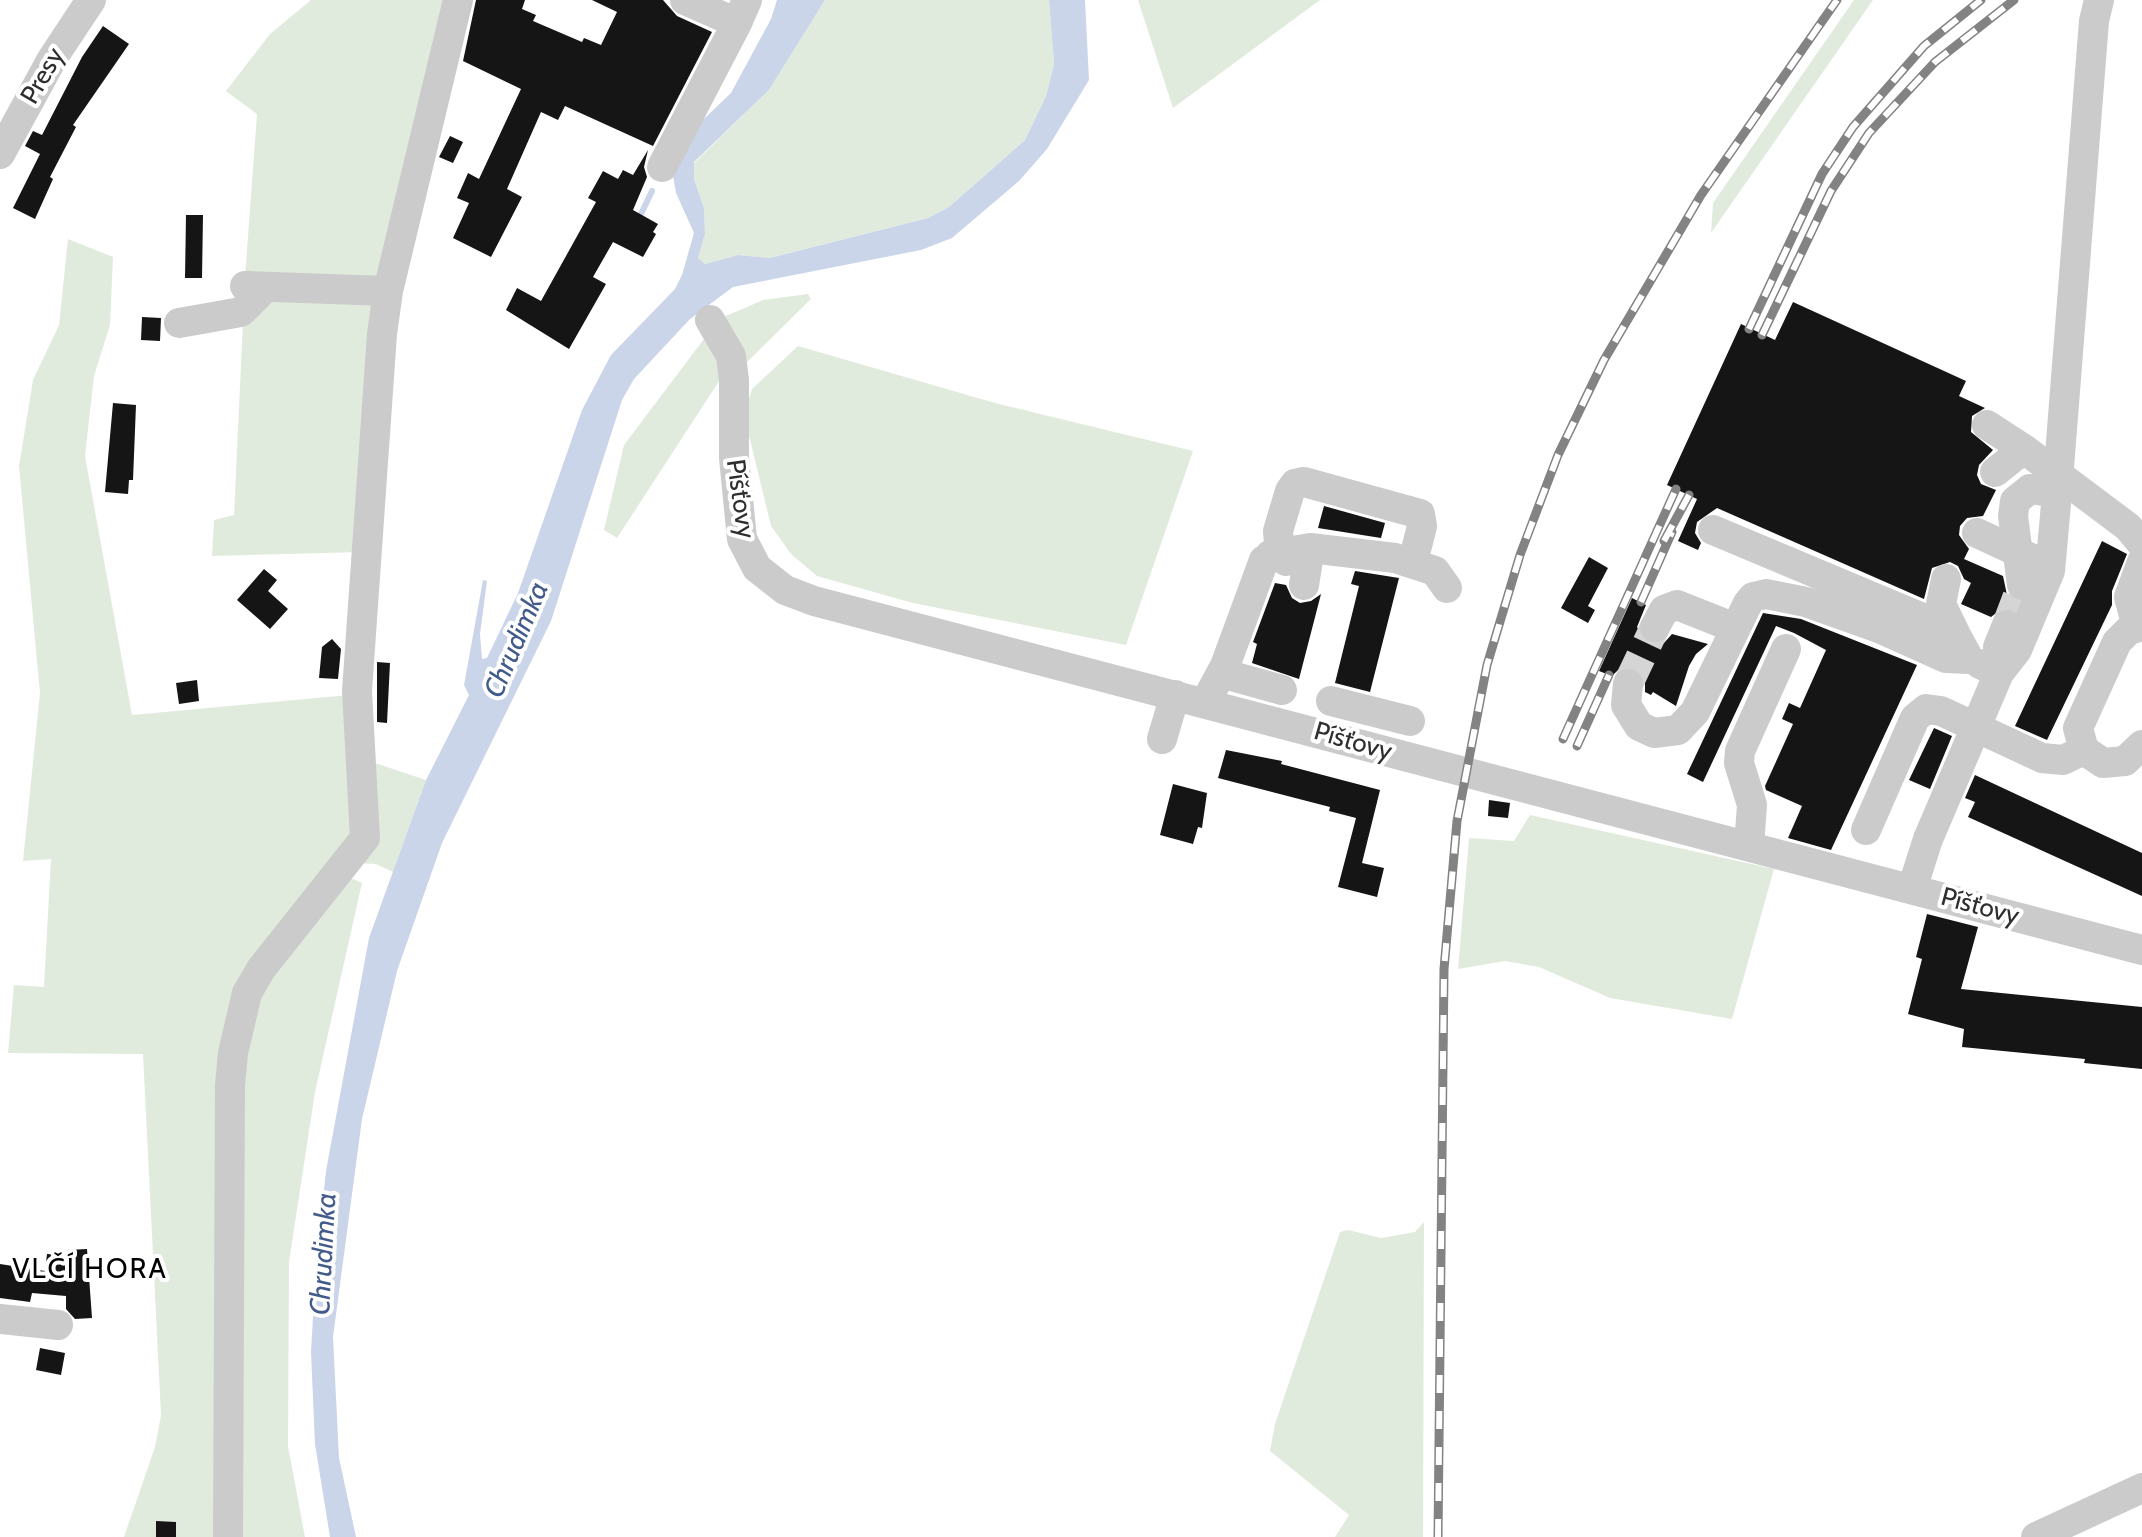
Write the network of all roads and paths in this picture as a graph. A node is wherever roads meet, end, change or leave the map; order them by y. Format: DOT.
graph roads {
  1 [pos="91,0"];
  2 [pos="458,0"];
  3 [pos="685,0"];
  4 [pos="2099,0"];
  5 [pos="742,11"];
  6 [pos="0,154"];
  7 [pos="662,167"];
  8 [pos="388,291"];
  9 [pos="710,320"];
  10 [pos="179,323"];
  11 [pos="2004,440"];
  12 [pos="2049,485"];
  13 [pos="1713,530"];
  14 [pos="1977,533"];
  15 [pos="2142,544"];
  16 [pos="2019,552"];
  17 [pos="1286,560"];
  18 [pos="1413,562"];
  19 [pos="2142,562"];
  20 [pos="2051,566"];
  21 [pos="1946,579"];
  22 [pos="2022,585"];
  23 [pos="1447,588"];
  24 [pos="2007,625"];
  25 [pos="2140,626"];
  26 [pos="1655,627"];
  27 [pos="1735,628"];
  28 [pos="1963,648"];
  29 [pos="1786,649"];
  30 [pos="1221,673"];
  31 [pos="1999,673"];
  32 [pos="1628,684"];
  33 [pos="1282,690"];
  34 [pos="1187,698"];
  35 [pos="1331,701"];
  36 [pos="1978,728"];
  37 [pos="1162,739"];
  38 [pos="2142,745"];
  39 [pos="2084,750"];
  40 [pos="1401,756"];
  41 [pos="1866,830"];
  42 [pos="1749,846"];
  43 [pos="1912,889"];
  44 [pos="2142,950"];
  45 [pos="0,1319"];
  46 [pos="58,1325"];
  47 [pos="2142,1488"];
  48 [pos="228,1537"];
  49 [pos="2036,1537"];
  1 -- 6 [label="street, Presy"];
  2 -- 8 [label="street"];
  3 -- 5 [label="street"];
  4 -- 12 [label="street"];
  5 -- 7 [label="street"];
  8 -- 10 [label="street"];
  8 -- 48 [label="street"];
  9 -- 34 [label="street, Píšťovy"];
  11 -- 12 [label="street"];
  12 -- 15 [label="street"];
  12 -- 16 [label="street"];
  12 -- 20 [label="street"];
  13 -- 28 [label="street"];
  14 -- 16 [label="street"];
  16 -- 20 [label="street"];
  16 -- 22 [label="street"];
  17 -- 18 [label="street"];
  17 -- 18 [label="street"];
  17 -- 30 [label="street"];
  18 -- 23 [label="street"];
  19 -- 25 [label="street"];
  20 -- 31 [label="street"];
  21 -- 28 [label="street"];
  24 -- 31 [label="street"];
  25 -- 39 [label="street"];
  26 -- 27 [label="street"];
  27 -- 28 [label="street"];
  27 -- 32 [label="street"];
  28 -- 31 [label="street"];
  29 -- 42 [label="street"];
  30 -- 33 [label="street"];
  30 -- 34 [label="street"];
  31 -- 36 [label="street"];
  34 -- 37 [label="street"];
  34 -- 40 [label="street, Píšťovy"];
  35 -- 40 [label="street"];
  36 -- 39 [label="street"];
  36 -- 41 [label="street"];
  36 -- 43 [label="street"];
  38 -- 39 [label="street"];
  40 -- 42 [label="street, Píšťovy"];
  42 -- 43 [label="street, Píšťovy"];
  43 -- 44 [label="street, Píšťovy"];
  45 -- 46 [label="street"];
  47 -- 49 [label="street"];
}
